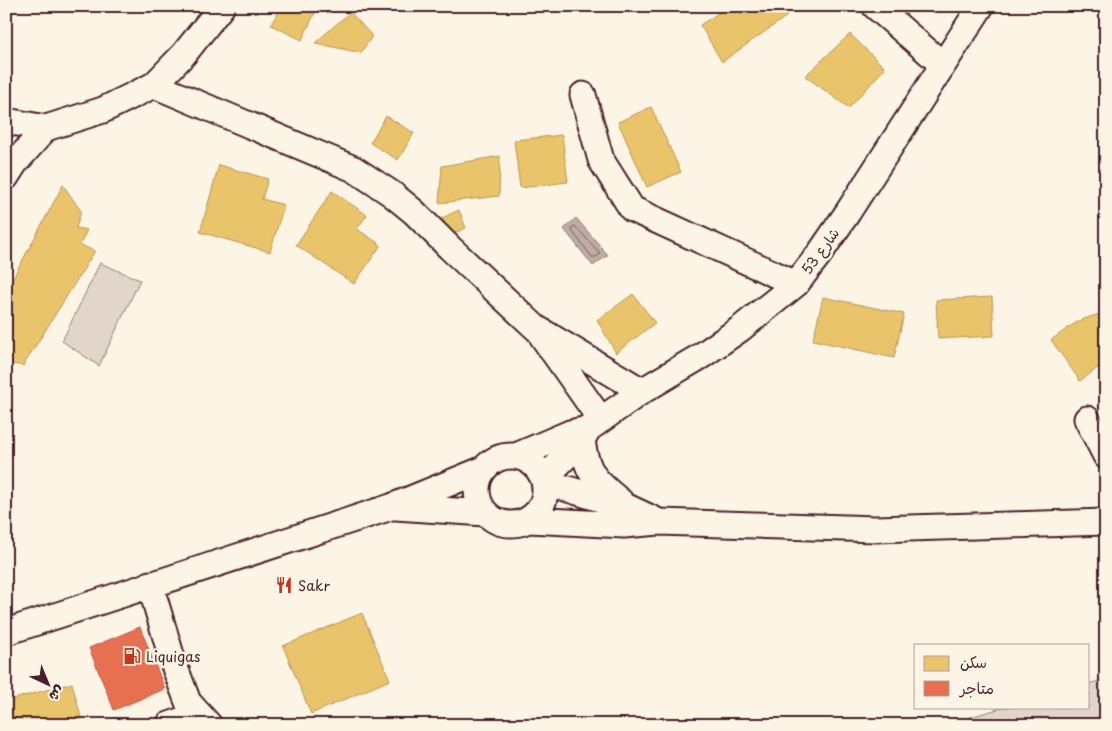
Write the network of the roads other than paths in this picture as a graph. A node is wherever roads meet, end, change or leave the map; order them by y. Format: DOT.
graph roads {
  1 [pos="222,6"];
  2 [pos="875,6"];
  3 [pos="981,6"];
  4 [pos="942,64"];
  5 [pos="154,85"];
  6 [pos="583,95"];
  7 [pos="6,121"];
  8 [pos="46,128"];
  9 [pos="6,177"];
  10 [pos="796,284"];
  11 [pos="536,328"];
  12 [pos="642,391"];
  13 [pos="1087,419"];
  14 [pos="590,429"];
  15 [pos="516,456"];
  16 [pos="1106,456"];
  17 [pos="484,469"];
  18 [pos="544,480"];
  19 [pos="391,507"];
  20 [pos="628,507"];
  21 [pos="485,513"];
  22 [pos="529,520"];
  23 [pos="659,522"];
  24 [pos="1106,522"];
  25 [pos="150,584"];
  26 [pos="6,632"];
  27 [pos="204,719"];
  28 [pos="169,725"];
  1 -- 5 [label="street"];
  2 -- 4 [label="street"];
  3 -- 4 [label="street, شارع 53"];
  4 -- 10 [label="street, شارع 53"];
  5 -- 8 [label="street"];
  5 -- 11 [label="street"];
  6 -- 10 [label="street"];
  7 -- 8 [label="street"];
  8 -- 9 [label="street"];
  10 -- 12 [label="street, شارع 53"];
  11 -- 12 [label="street"];
  11 -- 14 [label="street"];
  12 -- 14 [label="street, شارع 53"];
  13 -- 16 [label="street"];
  14 -- 15 [label="street"];
  14 -- 18 [label="street"];
  14 -- 20 [label="street"];
  15 -- 17 [label="street"];
  15 -- 18 [label="street"];
  17 -- 19 [label="street"];
  17 -- 21 [label="street"];
  18 -- 20 [label="street"];
  18 -- 22 [label="street"];
  19 -- 21 [label="street"];
  19 -- 25 [label="street"];
  20 -- 23 [label="street"];
  21 -- 22 [label="street"];
  22 -- 23 [label="street"];
  23 -- 24 [label="street"];
  25 -- 26 [label="street"];
  25 -- 27 [label="street"];
  27 -- 28 [label="street"];
}
